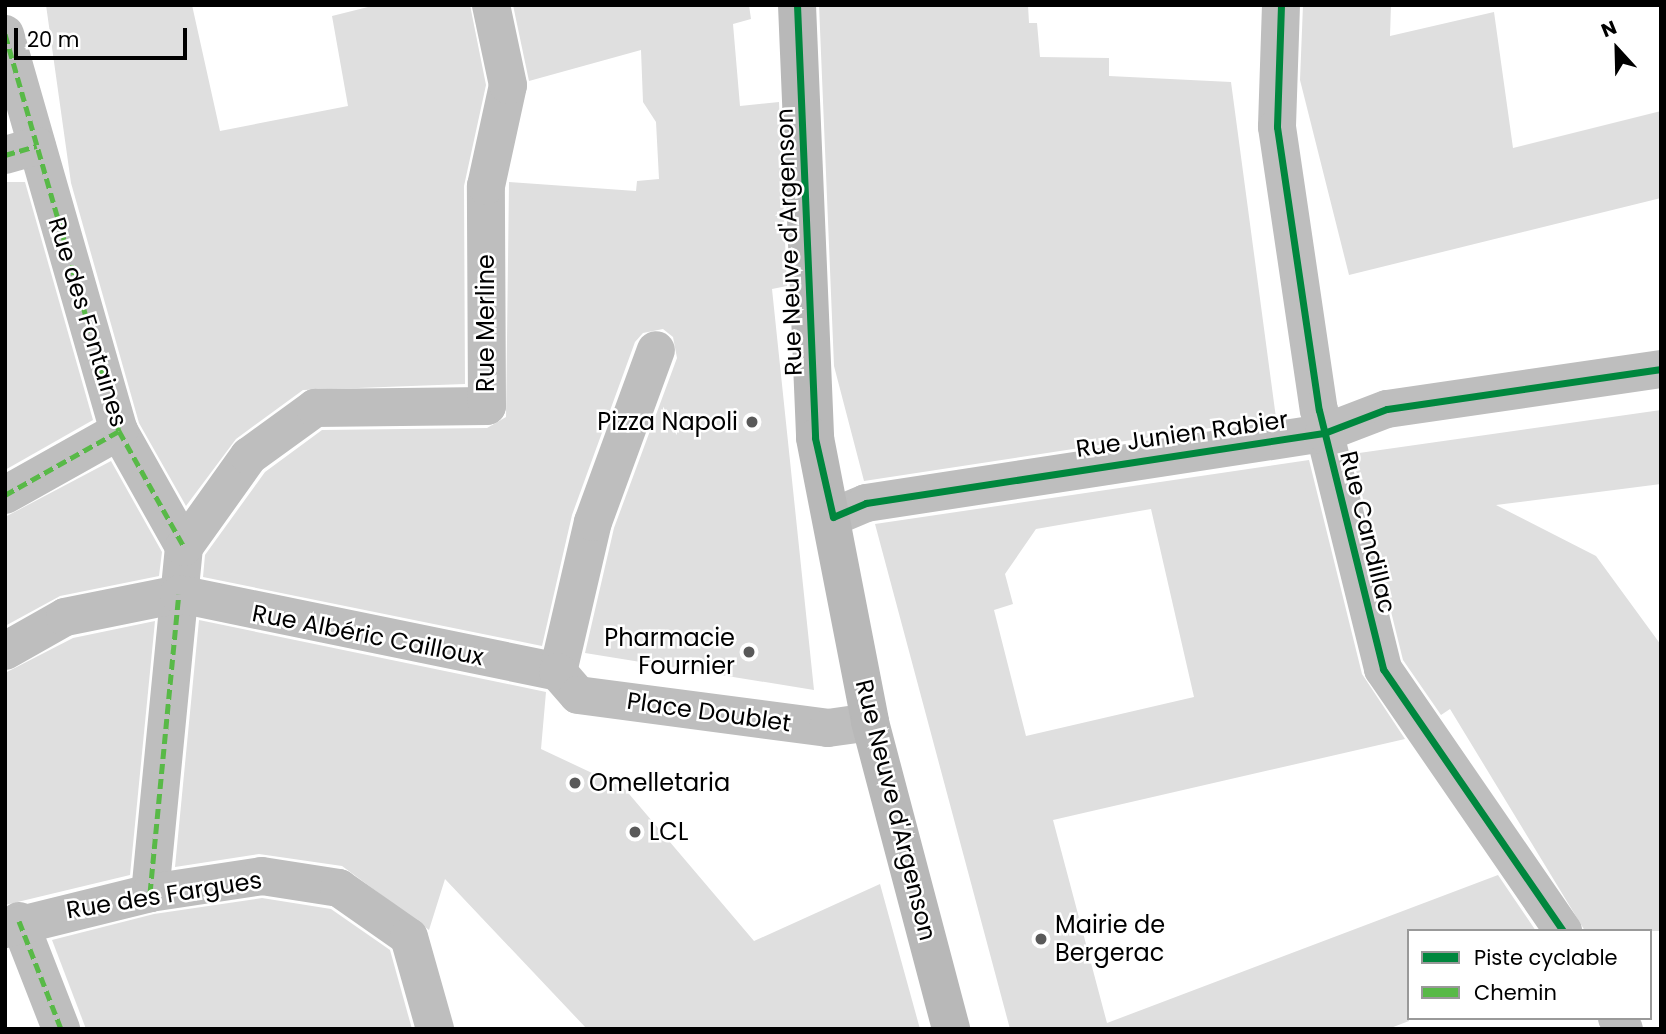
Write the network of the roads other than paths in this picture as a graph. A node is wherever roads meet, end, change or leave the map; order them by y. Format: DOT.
graph roads {
  1 [pos="491,5"];
  2 [pos="797,5"];
  3 [pos="1280,5"];
  4 [pos="5,34"];
  5 [pos="21,150"];
  6 [pos="656,350"];
  7 [pos="1661,369"];
  8 [pos="119,432"];
  9 [pos="1324,433"];
  10 [pos="5,495"];
  11 [pos="833,517"];
  12 [pos="184,547"];
  13 [pos="179,594"];
  14 [pos="5,650"];
  15 [pos="558,672"];
  16 [pos="870,722"];
  17 [pos="150,893"];
  18 [pos="12,925"];
  19 [pos="1562,929"];
  20 [pos="61,1029"];
  21 [pos="435,1029"];
  22 [pos="951,1029"];
  1 -- 12 [label="street, Rue Merline"];
  2 -- 11 [label="main road, Rue Neuve d'Argenson"];
  3 -- 9 [label="street, Rue Candillac"];
  4 -- 5 [label="street, Rue des Fontaines"];
  5 -- 8 [label="street, Rue des Fontaines"];
  6 -- 15 [label="street"];
  7 -- 9 [label="street, Rue Junien Rabier"];
  8 -- 10 [label="street"];
  8 -- 12 [label="street, Rue des Fontaines"];
  9 -- 11 [label="street, Rue Junien Rabier"];
  9 -- 19 [label="street, Rue Candillac"];
  11 -- 16 [label="main road, Rue Neuve d'Argenson"];
  12 -- 13 [label="street"];
  13 -- 14 [label="street"];
  13 -- 15 [label="street, Rue Albéric Cailloux"];
  13 -- 17 [label="street"];
  15 -- 16 [label="street, Place Doublet"];
  16 -- 22 [label="main road, Rue Neuve d'Argenson"];
  17 -- 18 [label="street, Rue des Fargues"];
  17 -- 21 [label="street, Rue des Fargues"];
  18 -- 20 [label="street"];
}
